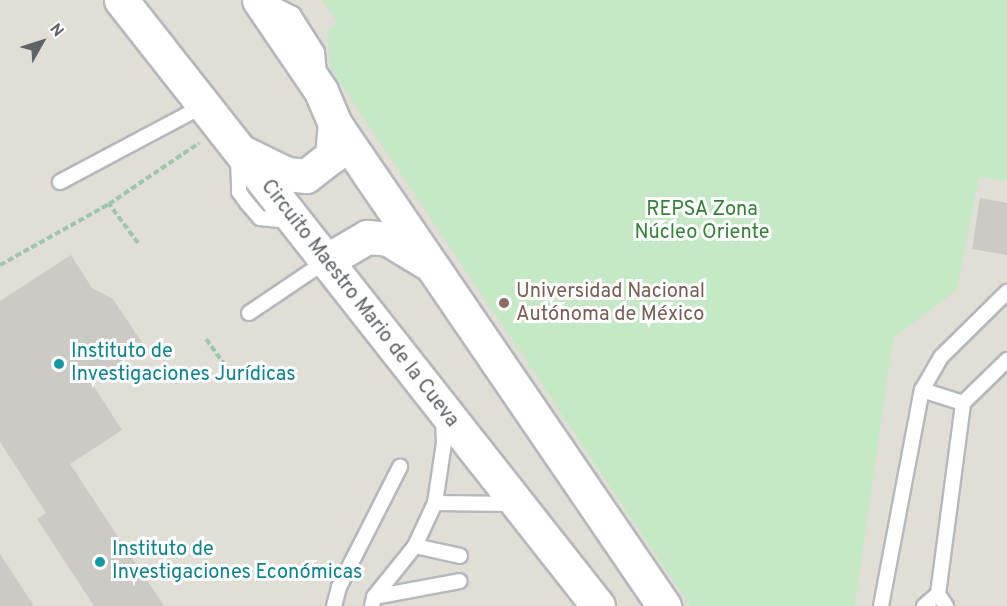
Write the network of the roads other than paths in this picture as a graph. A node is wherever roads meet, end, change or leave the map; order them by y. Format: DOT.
graph roads {
  1 [pos="121,0"];
  2 [pos="259,0"];
  3 [pos="265,0"];
  4 [pos="321,91"];
  5 [pos="334,124"];
  6 [pos="221,128"];
  7 [pos="60,182"];
  8 [pos="326,261"];
  9 [pos="435,268"];
  10 [pos="1007,292"];
  11 [pos="249,313"];
  12 [pos="1007,360"];
  13 [pos="922,390"];
  14 [pos="963,404"];
  15 [pos="442,409"];
  16 [pos="400,467"];
  17 [pos="435,503"];
  18 [pos="518,504"];
  19 [pos="415,546"];
  20 [pos="460,556"];
  21 [pos="460,581"];
  22 [pos="942,600"];
  23 [pos="373,601"];
  24 [pos="334,606"];
  25 [pos="598,606"];
  26 [pos="664,606"];
  27 [pos="881,606"];
  28 [pos="924,606"];
  1 -- 6 [label="street, Circuito Maestro Mario de la Cueva"];
  2 -- 4 [label="street"];
  3 -- 4 [label="lane"];
  4 -- 5 [label="street"];
  5 -- 6 [label="street"];
  5 -- 9 [label="street"];
  6 -- 7 [label="lane"];
  6 -- 8 [label="street, Circuito Maestro Mario de la Cueva"];
  8 -- 9 [label="street"];
  8 -- 11 [label="lane"];
  8 -- 15 [label="street, Circuito Maestro Mario de la Cueva"];
  9 -- 26 [label="street"];
  10 -- 13 [label="lane"];
  12 -- 14 [label="lane"];
  13 -- 14 [label="lane"];
  13 -- 27 [label="lane"];
  14 -- 22 [label="lane"];
  15 -- 17 [label="lane"];
  15 -- 18 [label="street, Circuito Maestro Mario de la Cueva"];
  16 -- 24 [label="lane"];
  17 -- 18 [label="lane"];
  17 -- 19 [label="lane"];
  18 -- 25 [label="street, Circuito Maestro Mario de la Cueva"];
  19 -- 20 [label="lane"];
  19 -- 23 [label="lane"];
  21 -- 23 [label="lane"];
  22 -- 28 [label="lane"];
}
